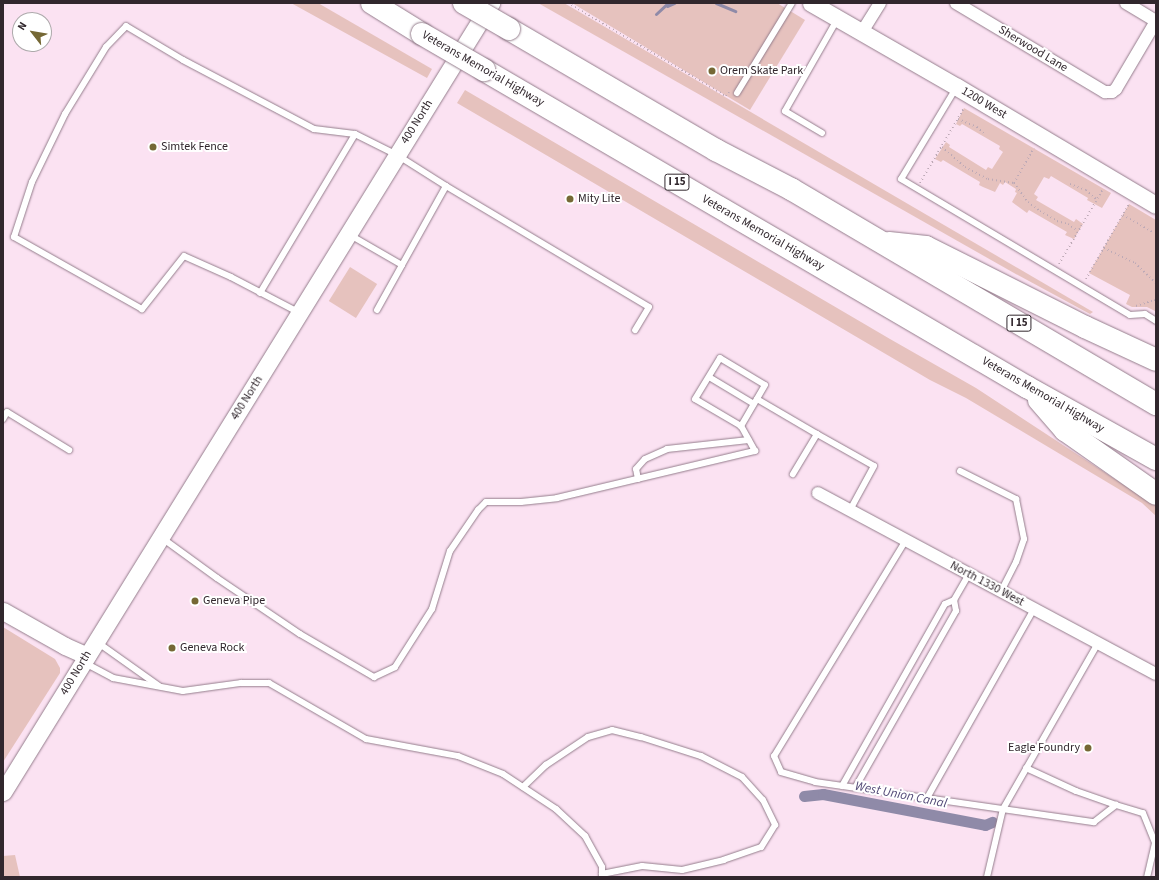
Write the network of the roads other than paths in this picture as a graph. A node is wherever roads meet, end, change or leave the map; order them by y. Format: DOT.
graph roads {
  1 [pos="372,3"];
  2 [pos="464,3"];
  3 [pos="491,3"];
  4 [pos="792,3"];
  5 [pos="811,3"];
  6 [pos="880,3"];
  7 [pos="956,3"];
  8 [pos="1126,3"];
  9 [pos="838,18"];
  10 [pos="1156,21"];
  11 [pos="862,32"];
  12 [pos="957,87"];
  13 [pos="737,93"];
  14 [pos="822,133"];
  15 [pos="355,134"];
  16 [pos="397,155"];
  17 [pos="446,186"];
  18 [pos="1156,205"];
  19 [pos="348,234"];
  20 [pos="882,242"];
  21 [pos="402,265"];
  22 [pos="260,293"];
  23 [pos="377,310"];
  24 [pos="299,313"];
  25 [pos="1156,321"];
  26 [pos="635,330"];
  27 [pos="1156,360"];
  28 [pos="709,377"];
  29 [pos="1027,387"];
  30 [pos="756,401"];
  31 [pos="1156,404"];
  32 [pos="3,419"];
  33 [pos="741,426"];
  34 [pos="817,434"];
  35 [pos="749,440"];
  36 [pos="69,450"];
  37 [pos="1156,459"];
  38 [pos="960,471"];
  39 [pos="793,474"];
  40 [pos="638,479"];
  41 [pos="818,493"];
  42 [pos="1156,494"];
  43 [pos="850,510"];
  44 [pos="161,537"];
  45 [pos="906,540"];
  46 [pos="969,574"];
  47 [pos="1001,591"];
  48 [pos="954,600"];
  49 [pos="1034,609"];
  50 [pos="3,611"];
  51 [pos="96,641"];
  52 [pos="1098,643"];
  53 [pos="85,659"];
  54 [pos="1156,674"];
  55 [pos="160,687"];
  56 [pos="1026,768"];
  57 [pos="842,786"];
  58 [pos="523,787"];
  59 [pos="855,788"];
  60 [pos="3,792"];
  61 [pos="927,798"];
  62 [pos="1116,806"];
  63 [pos="1003,809"];
  64 [pos="602,876"];
  65 [pos="987,877"];
  66 [pos="1147,877"];
  1 -- 29 [label="highway, Veterans Memorial Highway / I 15, bridge"];
  2 -- 20 [label="highway, I 15, bridge"];
  3 -- 16 [label="main road, 400 North"];
  4 -- 13 [label="lane"];
  5 -- 9 [label="main road, 1200 West"];
  6 -- 11 [label="street"];
  7 -- 10 [label="street, Sherwood Lane"];
  8 -- 10 [label="street"];
  9 -- 11 [label="main road, 1200 West"];
  9 -- 14 [label="lane"];
  11 -- 12 [label="main road, 1200 West"];
  12 -- 18 [label="main road, 1200 West"];
  12 -- 25 [label="lane"];
  15 -- 16 [label="lane"];
  15 -- 22 [label="lane"];
  15 -- 22 [label="lane"];
  16 -- 17 [label="lane"];
  16 -- 19 [label="main road, 400 North"];
  17 -- 21 [label="lane"];
  17 -- 26 [label="lane"];
  19 -- 21 [label="lane"];
  19 -- 24 [label="main road, 400 North"];
  20 -- 27 [label="highway"];
  20 -- 31 [label="highway, I 15"];
  21 -- 23 [label="lane"];
  22 -- 24 [label="lane"];
  24 -- 44 [label="main road, 400 North"];
  28 -- 30 [label="lane"];
  28 -- 30 [label="lane"];
  28 -- 33 [label="lane"];
  29 -- 37 [label="highway, Veterans Memorial Highway / I 15"];
  29 -- 42 [label="highway"];
  30 -- 33 [label="lane"];
  30 -- 34 [label="lane"];
  32 -- 36 [label="lane"];
  33 -- 35 [label="lane"];
  34 -- 39 [label="lane"];
  34 -- 43 [label="lane"];
  35 -- 40 [label="lane"];
  35 -- 40 [label="lane"];
  38 -- 47 [label="lane"];
  40 -- 44 [label="lane"];
  41 -- 43 [label="street, North 1330 West"];
  43 -- 45 [label="street, North 1330 West"];
  44 -- 51 [label="main road, 400 North"];
  45 -- 46 [label="street, North 1330 West"];
  45 -- 57 [label="lane"];
  46 -- 47 [label="street, North 1330 West"];
  46 -- 48 [label="lane"];
  47 -- 49 [label="street, North 1330 West"];
  48 -- 57 [label="lane"];
  48 -- 59 [label="lane"];
  49 -- 52 [label="street, North 1330 West"];
  49 -- 61 [label="lane"];
  50 -- 53 [label="main road"];
  51 -- 53 [label="main road, 400 North"];
  51 -- 55 [label="lane"];
  52 -- 54 [label="street, North 1330 West"];
  52 -- 56 [label="lane"];
  53 -- 55 [label="lane"];
  53 -- 60 [label="main road, 400 North"];
  55 -- 58 [label="lane"];
  56 -- 62 [label="lane"];
  56 -- 63 [label="lane"];
  57 -- 59 [label="lane"];
  58 -- 64 [label="lane"];
  58 -- 64 [label="lane"];
  59 -- 61 [label="lane"];
  61 -- 63 [label="lane"];
  62 -- 63 [label="lane"];
  62 -- 66 [label="lane"];
  63 -- 65 [label="lane"];
}
